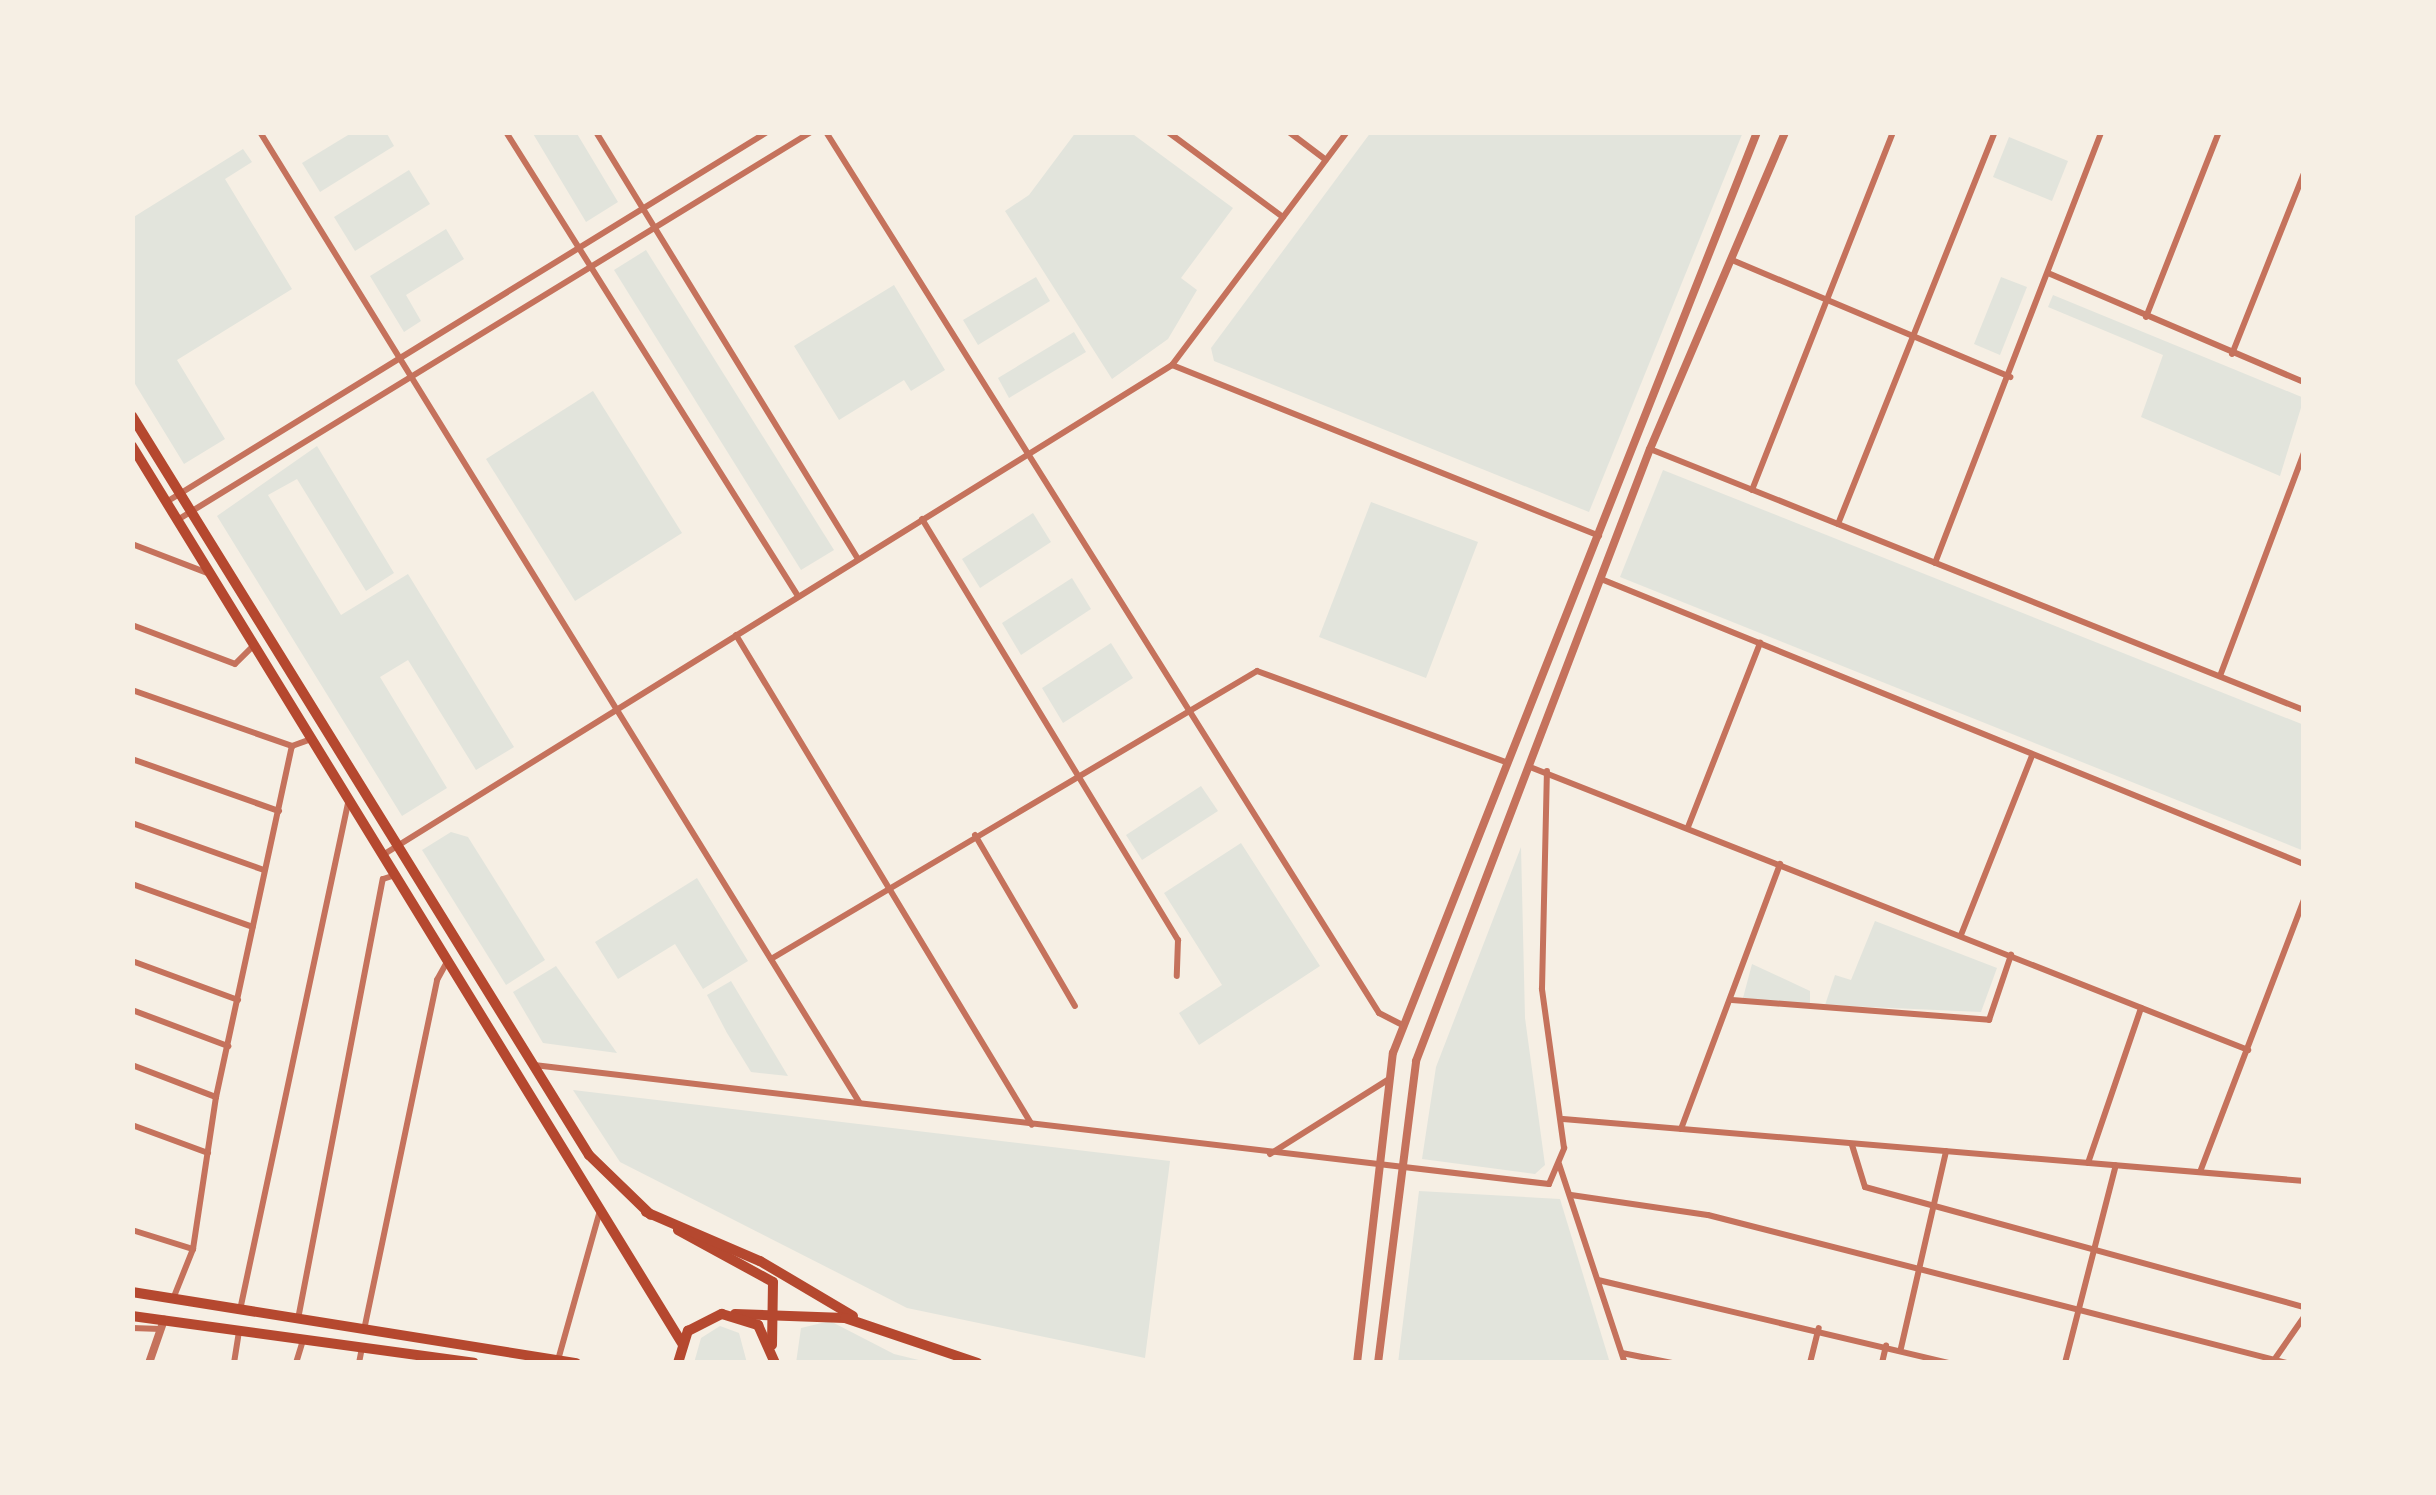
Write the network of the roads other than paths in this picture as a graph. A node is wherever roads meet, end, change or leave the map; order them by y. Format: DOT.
graph roads {
  1 [pos="260,132"];
  2 [pos="506,132"];
  3 [pos="596,132"];
  4 [pos="767,132"];
  5 [pos="811,132"];
  6 [pos="826,132"];
  7 [pos="1168,132"];
  8 [pos="1289,132"];
  9 [pos="1347,132"];
  10 [pos="1757,132"];
  11 [pos="1785,132"];
  12 [pos="1893,132"];
  13 [pos="1995,132"];
  14 [pos="2101,132"];
  15 [pos="2219,132"];
  16 [pos="1326,160"];
  17 [pos="2304,173"];
  18 [pos="642,207"];
  19 [pos="1283,217"];
  20 [pos="654,227"];
  21 [pos="578,246"];
  22 [pos="1729,258"];
  23 [pos="590,265"];
  24 [pos="2048,273"];
  25 [pos="1828,300"];
  26 [pos="2146,317"];
  27 [pos="1916,336"];
  28 [pos="2232,354"];
  29 [pos="399,356"];
  30 [pos="1172,364"];
  31 [pos="411,376"];
  32 [pos="2010,377"];
  33 [pos="2304,382"];
  34 [pos="132,416"];
  35 [pos="132,446"];
  36 [pos="1650,449"];
  37 [pos="2304,454"];
  38 [pos="1024,456"];
  39 [pos="132,462"];
  40 [pos="146,467"];
  41 [pos="1752,490"];
  42 [pos="180,492"];
  43 [pos="168,501"];
  44 [pos="192,511"];
  45 [pos="179,519"];
  46 [pos="922,519"];
  47 [pos="1838,524"];
  48 [pos="1599,536"];
  49 [pos="132,544"];
  50 [pos="858,559"];
  51 [pos="1935,563"];
  52 [pos="214,575"];
  53 [pos="1599,578"];
  54 [pos="798,596"];
  55 [pos="132,625"];
  56 [pos="735,634"];
  57 [pos="1760,643"];
  58 [pos="255,644"];
  59 [pos="2219,676"];
  60 [pos="132,690"];
  61 [pos="1187,706"];
  62 [pos="615,707"];
  63 [pos="2304,710"];
  64 [pos="314,737"];
  65 [pos="292,746"];
  66 [pos="2032,756"];
  67 [pos="132,759"];
  68 [pos="1508,763"];
  69 [pos="1530,766"];
  70 [pos="1546,771"];
  71 [pos="1076,774"];
  72 [pos="350,794"];
  73 [pos="279,811"];
  74 [pos="132,823"];
  75 [pos="1688,826"];
  76 [pos="975,835"];
  77 [pos="401,843"];
  78 [pos="386,853"];
  79 [pos="2304,864"];
  80 [pos="1780,865"];
  81 [pos="266,871"];
  82 [pos="399,874"];
  83 [pos="132,884"];
  84 [pos="888,887"];
  85 [pos="2304,900"];
  86 [pos="253,927"];
  87 [pos="1961,935"];
  88 [pos="2011,955"];
  89 [pos="450,956"];
  90 [pos="770,958"];
  91 [pos="132,961"];
  92 [pos="1177,976"];
  93 [pos="238,1000"];
  94 [pos="1732,1000"];
  95 [pos="1075,1006"];
  96 [pos="2141,1007"];
  97 [pos="132,1010"];
  98 [pos="1404,1026"];
  99 [pos="227,1046"];
  100 [pos="2248,1050"];
  101 [pos="132,1065"];
  102 [pos="534,1065"];
  103 [pos="1388,1079"];
  104 [pos="216,1096"];
  105 [pos="859,1102"];
  106 [pos="1563,1119"];
  107 [pos="132,1125"];
  108 [pos="1032,1125"];
  109 [pos="1681,1129"];
  110 [pos="1852,1143"];
  111 [pos="1946,1151"];
  112 [pos="208,1153"];
  113 [pos="1270,1154"];
  114 [pos="2088,1163"];
  115 [pos="1559,1165"];
  116 [pos="2116,1165"];
  117 [pos="1380,1168"];
  118 [pos="1401,1170"];
  119 [pos="2200,1172"];
  120 [pos="2304,1181"];
  121 [pos="1570,1195"];
  122 [pos="601,1208"];
  123 [pos="1934,1208"];
  124 [pos="646,1212"];
  125 [pos="132,1230"];
  126 [pos="194,1249"];
  127 [pos="2094,1249"];
  128 [pos="1920,1273"];
  129 [pos="1598,1280"];
  130 [pos="132,1292"];
  131 [pos="172,1299"];
  132 [pos="2304,1307"];
  133 [pos="240,1310"];
  134 [pos="777,1310"];
  135 [pos="2077,1312"];
  136 [pos="736,1314"];
  137 [pos="132,1316"];
  138 [pos="2304,1317"];
  139 [pos="298,1319"];
  140 [pos="163,1324"];
  141 [pos="866,1324"];
  142 [pos="132,1328"];
  143 [pos="1820,1328"];
  144 [pos="364,1330"];
  145 [pos="239,1331"];
  146 [pos="303,1340"];
  147 [pos="682,1342"];
  148 [pos="772,1345"];
  149 [pos="1886,1345"];
  150 [pos="362,1348"];
  151 [pos="1900,1348"];
  152 [pos="1624,1358"];
  153 [pos="558,1360"];
  154 [pos="2273,1360"];
  155 [pos="444,1361"];
  156 [pos="149,1363"];
  157 [pos="234,1363"];
  158 [pos="296,1363"];
  159 [pos="359,1363"];
  160 [pos="474,1363"];
  161 [pos="576,1363"];
  162 [pos="678,1363"];
  163 [pos="775,1363"];
  164 [pos="978,1363"];
  165 [pos="1357,1363"];
  166 [pos="1378,1363"];
  167 [pos="1672,1363"];
  168 [pos="1810,1363"];
  169 [pos="1882,1363"];
  170 [pos="1948,1363"];
  171 [pos="2065,1363"];
  172 [pos="2287,1363"];
  1 -- 29 [label="street"];
  2 -- 21 [label="street"];
  3 -- 18 [label="street"];
  4 -- 18 [label="street"];
  5 -- 20 [label="street"];
  6 -- 38 [label="street"];
  7 -- 19 [label="street"];
  8 -- 16 [label="street"];
  9 -- 16 [label="street"];
  10 -- 48 [label="street"];
  11 -- 22 [label="street"];
  12 -- 25 [label="street"];
  13 -- 27 [label="street"];
  14 -- 24 [label="street"];
  15 -- 26 [label="street"];
  16 -- 19 [label="street"];
  17 -- 28 [label="street"];
  18 -- 20 [label="street"];
  18 -- 21 [label="street"];
  19 -- 30 [label="street"];
  20 -- 23 [label="street"];
  20 -- 50 [label="street"];
  21 -- 23 [label="street"];
  21 -- 29 [label="street"];
  22 -- 25 [label="street"];
  22 -- 36 [label="street"];
  23 -- 31 [label="street"];
  23 -- 54 [label="street"];
  24 -- 26 [label="street"];
  24 -- 32 [label="street"];
  25 -- 27 [label="street"];
  25 -- 41 [label="street"];
  26 -- 28 [label="street"];
  27 -- 32 [label="street"];
  27 -- 47 [label="street"];
  28 -- 33 [label="street"];
  29 -- 31 [label="street"];
  29 -- 42 [label="street"];
  30 -- 38 [label="street"];
  30 -- 48 [label="street"];
  31 -- 44 [label="street"];
  31 -- 62 [label="street"];
  32 -- 51 [label="street"];
  34 -- 42 [label="main road"];
  35 -- 40 [label="main road"];
  36 -- 41 [label="street"];
  36 -- 53 [label="street"];
  37 -- 59 [label="street"];
  38 -- 46 [label="street"];
  38 -- 61 [label="street"];
  39 -- 40 [label="street"];
  40 -- 43 [label="main road"];
  41 -- 47 [label="street"];
  42 -- 43 [label="street"];
  42 -- 44 [label="main road"];
  43 -- 45 [label="main road"];
  44 -- 45 [label="street"];
  44 -- 77 [label="main road"];
  45 -- 52 [label="main road"];
  46 -- 50 [label="street"];
  46 -- 71 [label="street"];
  47 -- 51 [label="street"];
  48 -- 68 [label="street"];
  49 -- 52 [label="street"];
  50 -- 54 [label="street"];
  51 -- 59 [label="street"];
  52 -- 58 [label="main road"];
  53 -- 57 [label="street"];
  53 -- 69 [label="street"];
  54 -- 56 [label="street"];
  55 -- 58 [label="street"];
  56 -- 62 [label="street"];
  56 -- 84 [label="street"];
  57 -- 66 [label="street"];
  57 -- 75 [label="street"];
  58 -- 64 [label="main road"];
  59 -- 63 [label="street"];
  60 -- 65 [label="street"];
  61 -- 68 [label="street"];
  61 -- 71 [label="street"];
  61 -- 98 [label="street"];
  62 -- 77 [label="street"];
  62 -- 90 [label="street"];
  64 -- 65 [label="street"];
  64 -- 72 [label="main road"];
  65 -- 73 [label="street"];
  66 -- 79 [label="street"];
  66 -- 87 [label="street"];
  67 -- 73 [label="street"];
  68 -- 98 [label="street"];
  69 -- 70 [label="street"];
  69 -- 118 [label="street"];
  70 -- 75 [label="street"];
  70 -- 106 [label="street"];
  71 -- 76 [label="street"];
  71 -- 92 [label="street"];
  72 -- 78 [label="main road"];
  72 -- 133 [label="street"];
  73 -- 81 [label="street"];
  74 -- 81 [label="street"];
  75 -- 80 [label="street"];
  76 -- 84 [label="street"];
  76 -- 95 [label="street"];
  77 -- 78 [label="street"];
  77 -- 102 [label="main road"];
  78 -- 82 [label="main road"];
  80 -- 87 [label="street"];
  80 -- 94 [label="street"];
  81 -- 86 [label="street"];
  82 -- 89 [label="main road"];
  82 -- 139 [label="street"];
  83 -- 86 [label="street"];
  84 -- 90 [label="street"];
  84 -- 108 [label="street"];
  85 -- 100 [label="street"];
  86 -- 93 [label="street"];
  87 -- 88 [label="street"];
  88 -- 94 [label="street"];
  88 -- 96 [label="street"];
  89 -- 122 [label="main road"];
  89 -- 144 [label="street"];
  90 -- 105 [label="street"];
  91 -- 93 [label="street"];
  93 -- 99 [label="street"];
  94 -- 109 [label="street"];
  96 -- 100 [label="street"];
  96 -- 114 [label="street"];
  97 -- 99 [label="street"];
  98 -- 103 [label="street"];
  99 -- 104 [label="street"];
  100 -- 119 [label="street"];
  101 -- 104 [label="street"];
  102 -- 105 [label="street"];
  102 -- 124 [label="main road"];
  103 -- 113 [label="street"];
  103 -- 117 [label="street"];
  104 -- 112 [label="street"];
  105 -- 108 [label="street"];
  106 -- 109 [label="street"];
  106 -- 115 [label="street"];
  107 -- 112 [label="street"];
  108 -- 113 [label="street"];
  109 -- 110 [label="street"];
  110 -- 111 [label="street"];
  110 -- 123 [label="street"];
  111 -- 114 [label="street"];
  111 -- 123 [label="street"];
  112 -- 126 [label="street"];
  113 -- 117 [label="street"];
  114 -- 116 [label="street"];
  115 -- 118 [label="street"];
  115 -- 121 [label="street"];
  116 -- 119 [label="street"];
  116 -- 127 [label="street"];
  117 -- 118 [label="street"];
  117 -- 165 [label="street"];
  118 -- 166 [label="street"];
  119 -- 120 [label="street"];
  121 -- 128 [label="street"];
  121 -- 129 [label="street"];
  122 -- 147 [label="main road"];
  122 -- 153 [label="street"];
  123 -- 127 [label="street"];
  123 -- 128 [label="street"];
  124 -- 134 [label="main road"];
  124 -- 141 [label="main road"];
  125 -- 126 [label="street"];
  126 -- 131 [label="street"];
  127 -- 132 [label="street"];
  127 -- 135 [label="street"];
  128 -- 135 [label="street"];
  128 -- 151 [label="street"];
  129 -- 143 [label="street"];
  129 -- 152 [label="street"];
  130 -- 131 [label="main road"];
  131 -- 133 [label="main road"];
  133 -- 139 [label="main road"];
  134 -- 136 [label="main road"];
  134 -- 141 [label="main road"];
  134 -- 148 [label="main road"];
  135 -- 154 [label="street"];
  135 -- 171 [label="street"];
  136 -- 147 [label="main road"];
  136 -- 148 [label="main road"];
  137 -- 140 [label="main road"];
  138 -- 154 [label="street"];
  139 -- 144 [label="main road"];
  140 -- 142 [label="street"];
  140 -- 145 [label="main road"];
  140 -- 156 [label="street"];
  141 -- 164 [label="main road"];
  143 -- 149 [label="street"];
  143 -- 168 [label="street"];
  144 -- 153 [label="main road"];
  145 -- 146 [label="main road"];
  145 -- 157 [label="street"];
  146 -- 150 [label="main road"];
  146 -- 158 [label="street"];
  147 -- 162 [label="main road"];
  148 -- 163 [label="main road"];
  149 -- 151 [label="street"];
  149 -- 169 [label="street"];
  150 -- 155 [label="main road"];
  150 -- 159 [label="street"];
  151 -- 170 [label="street"];
  152 -- 167 [label="street"];
  153 -- 161 [label="main road"];
  154 -- 172 [label="street"];
  155 -- 160 [label="main road"];
}
